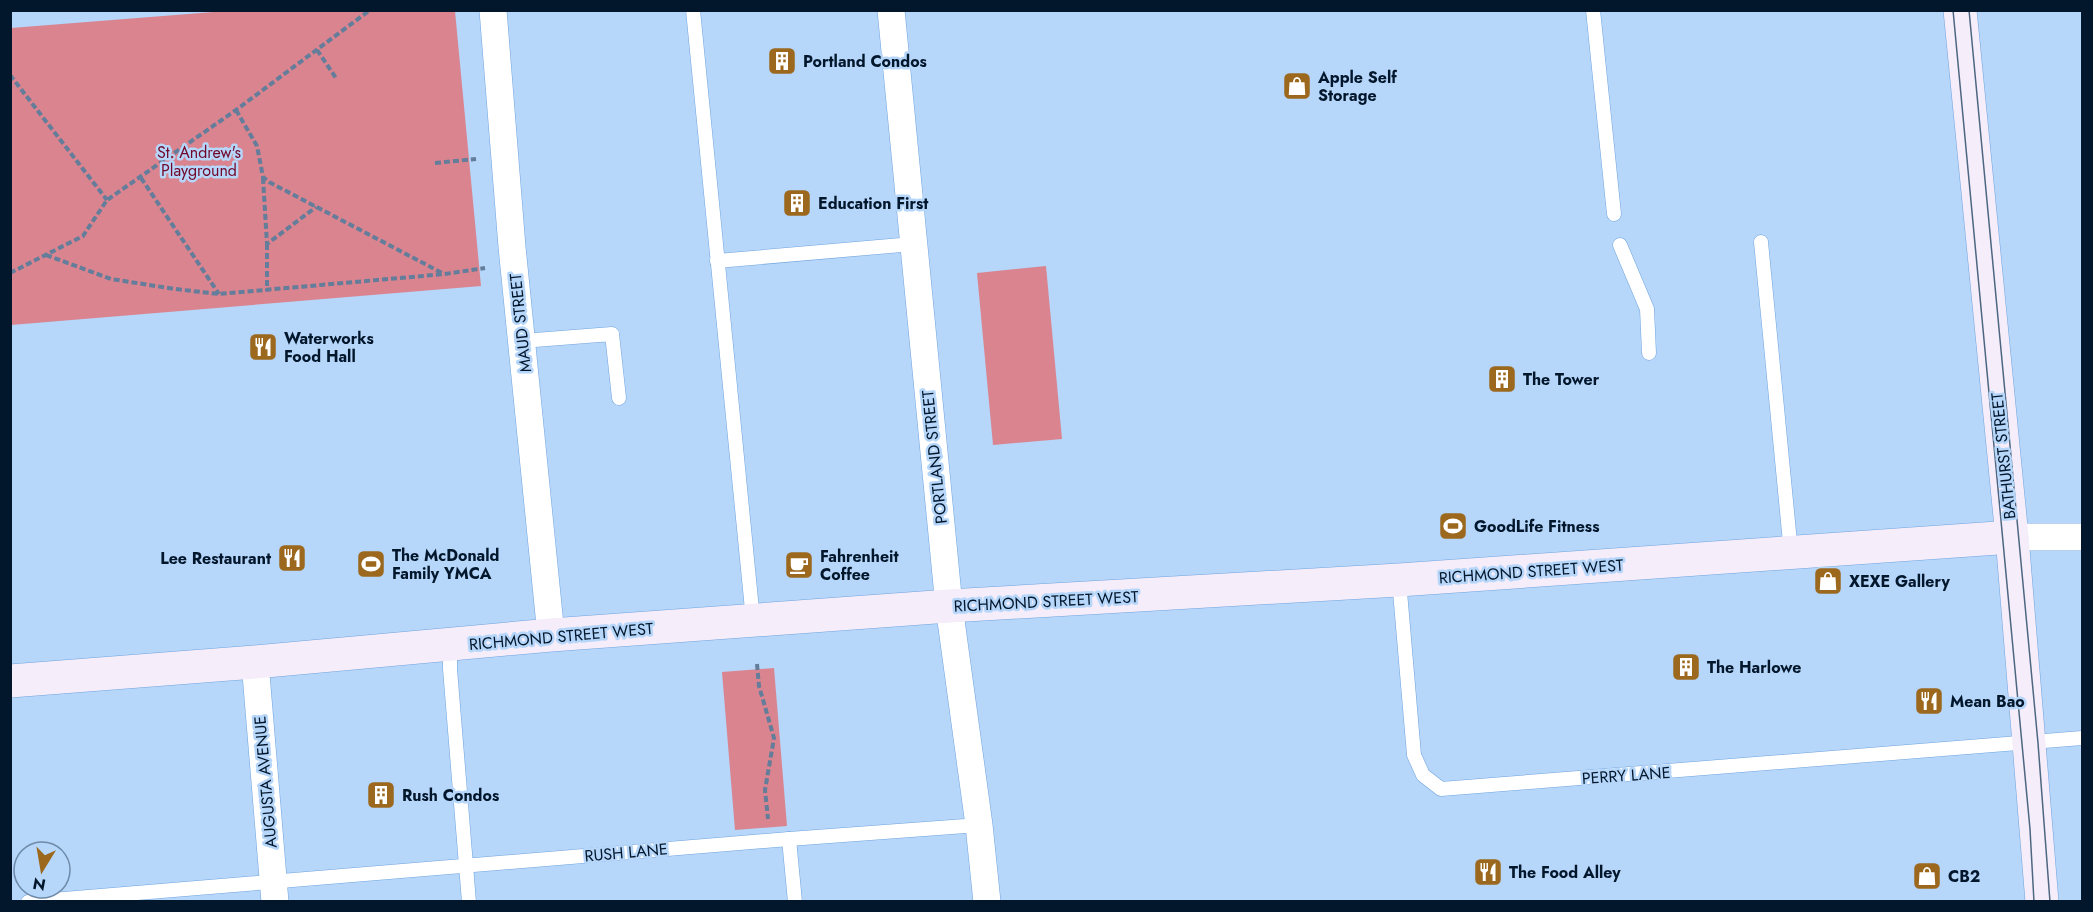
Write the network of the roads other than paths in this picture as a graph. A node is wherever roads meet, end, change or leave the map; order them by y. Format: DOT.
graph roads {
  1 [pos="493,10"];
  2 [pos="693,10"];
  3 [pos="891,10"];
  4 [pos="1593,10"];
  5 [pos="1960,10"];
  6 [pos="1614,214"];
  7 [pos="1761,242"];
  8 [pos="913,244"];
  9 [pos="1620,245"];
  10 [pos="717,261"];
  11 [pos="522,341"];
  12 [pos="1649,353"];
  13 [pos="618,398"];
  14 [pos="2012,537"];
  15 [pos="2082,537"];
  16 [pos="1791,553"];
  17 [pos="1399,580"];
  18 [pos="949,606"];
  19 [pos="753,622"];
  20 [pos="551,635"];
  21 [pos="450,645"];
  22 [pos="255,662"];
  23 [pos="10,681"];
  24 [pos="2082,738"];
  25 [pos="2030,743"];
  26 [pos="979,825"];
  27 [pos="782,839"];
  28 [pos="465,865"];
  29 [pos="274,892"];
  30 [pos="28,902"];
  31 [pos="469,902"];
  32 [pos="795,902"];
  33 [pos="987,902"];
  34 [pos="2042,902"];
  1 -- 11 [label="street, MAUD STREET"];
  2 -- 10 [label="lane"];
  3 -- 8 [label="street, PORTLAND STREET"];
  4 -- 6 [label="lane"];
  5 -- 14 [label="main road, BATHURST STREET"];
  7 -- 16 [label="lane"];
  8 -- 10 [label="lane"];
  8 -- 18 [label="street, PORTLAND STREET"];
  9 -- 12 [label="lane"];
  10 -- 19 [label="lane"];
  11 -- 13 [label="lane"];
  11 -- 20 [label="street, MAUD STREET"];
  14 -- 15 [label="street, RICHMOND STREET WEST"];
  14 -- 16 [label="main road, RICHMOND STREET WEST"];
  14 -- 25 [label="main road, BATHURST STREET"];
  16 -- 17 [label="main road, RICHMOND STREET WEST"];
  17 -- 18 [label="main road, RICHMOND STREET WEST"];
  17 -- 25 [label="lane, PERRY LANE"];
  18 -- 19 [label="main road, RICHMOND STREET WEST"];
  18 -- 26 [label="street, PORTLAND STREET"];
  19 -- 20 [label="main road, RICHMOND STREET WEST"];
  20 -- 21 [label="main road, RICHMOND STREET WEST"];
  21 -- 22 [label="main road, RICHMOND STREET WEST"];
  21 -- 28 [label="lane"];
  22 -- 23 [label="main road, RICHMOND STREET WEST"];
  22 -- 29 [label="street, AUGUSTA AVENUE"];
  24 -- 25 [label="lane, PERRY LANE"];
  25 -- 34 [label="main road, BATHURST STREET"];
  26 -- 27 [label="lane, RUSH LANE"];
  26 -- 33 [label="street, PORTLAND STREET"];
  27 -- 28 [label="lane, RUSH LANE"];
  27 -- 32 [label="lane"];
  28 -- 29 [label="lane, RUSH LANE"];
  28 -- 31 [label="lane"];
  29 -- 30 [label="lane, RUSH LANE"];
}
